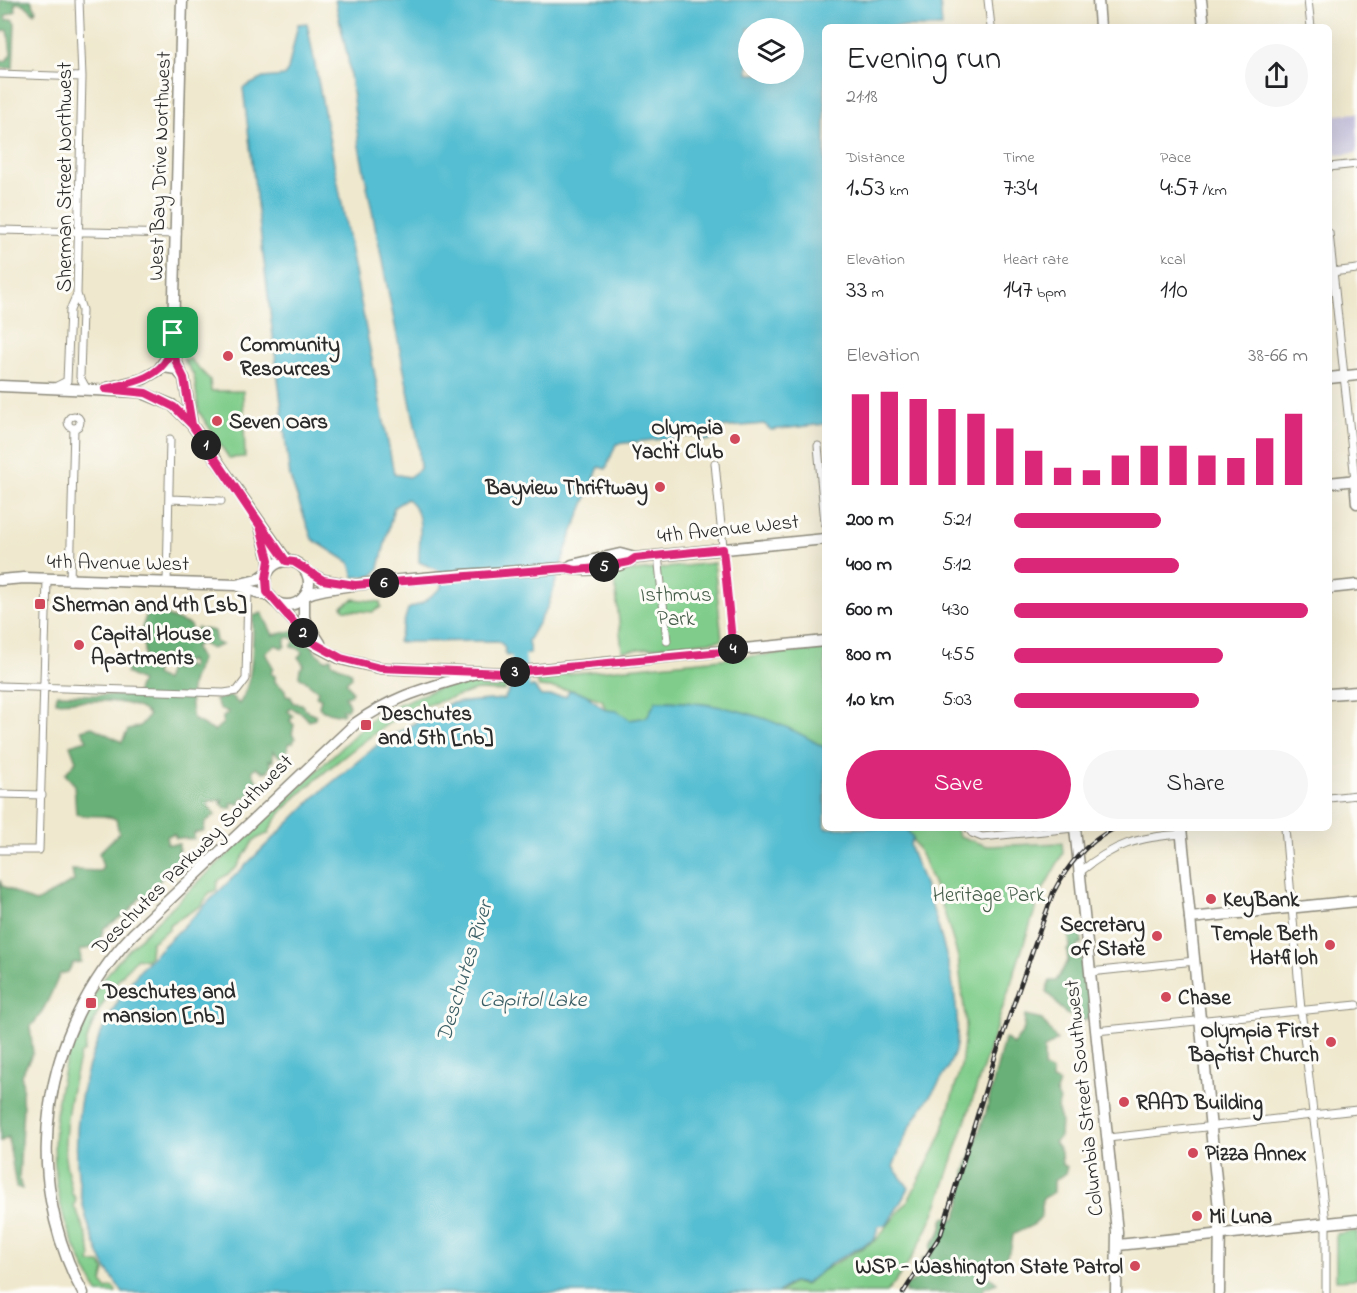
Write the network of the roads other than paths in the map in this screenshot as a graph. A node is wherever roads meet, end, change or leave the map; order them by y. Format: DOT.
graph roads {
  1 [pos="79,0"];
  2 [pos="182,0"];
  3 [pos="988,0"];
  4 [pos="1098,0"];
  5 [pos="1201,0"];
  6 [pos="1308,0"];
  7 [pos="991,24"];
  8 [pos="1100,24"];
  9 [pos="1204,24"];
  10 [pos="1311,24"];
  11 [pos="0,74"];
  12 [pos="82,77"];
  13 [pos="1357,164"];
  14 [pos="1332,167"];
  15 [pos="0,230"];
  16 [pos="79,231"];
  17 [pos="177,234"];
  18 [pos="1357,269"];
  19 [pos="1332,272"];
  20 [pos="1332,280"];
  21 [pos="76,294"];
  22 [pos="173,333"];
  23 [pos="156,371"];
  24 [pos="181,373"];
  25 [pos="1357,375"];
  26 [pos="1344,376"];
  27 [pos="1332,378"];
  28 [pos="0,386"];
  29 [pos="52,387"];
  30 [pos="86,388"];
  31 [pos="105,389"];
  32 [pos="185,390"];
  33 [pos="160,401"];
  34 [pos="192,425"];
  35 [pos="74,428"];
  36 [pos="170,439"];
  37 [pos="818,446"];
  38 [pos="715,463"];
  39 [pos="1356,480"];
  40 [pos="1332,483"];
  41 [pos="822,489"];
  42 [pos="170,499"];
  43 [pos="221,501"];
  44 [pos="1357,502"];
  45 [pos="260,526"];
  46 [pos="822,539"];
  47 [pos="723,549"];
  48 [pos="658,555"];
  49 [pos="286,561"];
  50 [pos="268,572"];
  51 [pos="306,572"];
  52 [pos="0,580"];
  53 [pos="47,580"];
  54 [pos="70,581"];
  55 [pos="167,583"];
  56 [pos="236,585"];
  57 [pos="355,585"];
  58 [pos="1357,585"];
  59 [pos="248,588"];
  60 [pos="1332,588"];
  61 [pos="307,594"];
  62 [pos="273,600"];
  63 [pos="667,640"];
  64 [pos="822,641"];
  65 [pos="733,651"];
  66 [pos="327,652"];
  67 [pos="478,672"];
  68 [pos="0,686"];
  69 [pos="44,687"];
  70 [pos="1357,692"];
  71 [pos="1332,694"];
  72 [pos="0,794"];
  73 [pos="42,795"];
  74 [pos="1357,795"];
  75 [pos="1332,798"];
  76 [pos="970,831"];
  77 [pos="1043,831"];
  78 [pos="1074,831"];
  79 [pos="1181,831"];
  80 [pos="1286,831"];
  81 [pos="0,849"];
  82 [pos="1080,872"];
  83 [pos="1357,901"];
  84 [pos="1293,907"];
  85 [pos="1190,918"];
  86 [pos="1195,961"];
  87 [pos="1090,972"];
  88 [pos="1357,1005"];
  89 [pos="1301,1010"];
  90 [pos="1201,1021"];
  91 [pos="1096,1031"];
  92 [pos="1357,1110"];
  93 [pos="1315,1114"];
  94 [pos="1211,1126"];
  95 [pos="1108,1138"];
  96 [pos="1357,1220"];
  97 [pos="1326,1223"];
  98 [pos="1220,1234"];
  99 [pos="1118,1245"];
  100 [pos="83,1293"];
  101 [pos="1116,1293"];
  102 [pos="1219,1293"];
  103 [pos="1326,1293"];
  1 -- 12 [label="street, Sherman Street Northwest"];
  2 -- 17 [label="street, West Bay Drive Northwest"];
  3 -- 7 [label="street"];
  4 -- 8 [label="street"];
  5 -- 9 [label="street"];
  6 -- 10 [label="street"];
  11 -- 12 [label="street"];
  12 -- 16 [label="street, Sherman Street Northwest"];
  13 -- 14 [label="street"];
  15 -- 16 [label="street"];
  16 -- 17 [label="street"];
  16 -- 21 [label="street, Sherman Street Northwest"];
  17 -- 22 [label="street, West Bay Drive Northwest"];
  18 -- 19 [label="street"];
  20 -- 26 [label="street"];
  21 -- 29 [label="street"];
  21 -- 30 [label="street, Sherman Street Northwest"];
  22 -- 23 [label="street, West Bay Drive Northwest"];
  22 -- 24 [label="street, West Bay Drive Northwest"];
  23 -- 24 [label="street"];
  23 -- 31 [label="street"];
  23 -- 33 [label="street"];
  24 -- 32 [label="street"];
  25 -- 26 [label="street"];
  26 -- 27 [label="street"];
  26 -- 39 [label="street"];
  28 -- 29 [label="street"];
  29 -- 30 [label="street"];
  30 -- 31 [label="street"];
  31 -- 33 [label="street"];
  32 -- 33 [label="street"];
  32 -- 34 [label="street"];
  33 -- 34 [label="street"];
  34 -- 45 [label="street"];
  35 -- 54 [label="street"];
  36 -- 42 [label="street"];
  37 -- 41 [label="street"];
  38 -- 47 [label="street"];
  39 -- 40 [label="street"];
  39 -- 44 [label="street"];
  42 -- 43 [label="street"];
  42 -- 55 [label="street"];
  45 -- 49 [label="street"];
  45 -- 50 [label="street"];
  46 -- 47 [label="street, 4th Avenue West"];
  47 -- 48 [label="street, 4th Avenue West"];
  47 -- 65 [label="street"];
  48 -- 57 [label="street, 4th Avenue West"];
  48 -- 63 [label="street"];
  49 -- 50 [label="street"];
  49 -- 51 [label="street"];
  50 -- 56 [label="street, 4th Avenue West"];
  50 -- 62 [label="street"];
  51 -- 57 [label="street"];
  51 -- 61 [label="street"];
  52 -- 53 [label="street, 4th Avenue West"];
  53 -- 54 [label="street, 4th Avenue West"];
  53 -- 69 [label="street"];
  54 -- 55 [label="street, 4th Avenue West"];
  55 -- 56 [label="street, 4th Avenue West"];
  56 -- 59 [label="street, 4th Avenue West"];
  57 -- 61 [label="street"];
  58 -- 60 [label="street"];
  59 -- 62 [label="street, 4th Avenue West"];
  59 -- 69 [label="street"];
  61 -- 62 [label="street"];
  61 -- 66 [label="street"];
  62 -- 66 [label="street"];
  64 -- 65 [label="street"];
  65 -- 67 [label="street"];
  66 -- 67 [label="street"];
  67 -- 100 [label="street, Deschutes Parkway Southwest"];
  68 -- 69 [label="street"];
  69 -- 73 [label="street"];
  70 -- 71 [label="street"];
  72 -- 73 [label="street"];
  73 -- 81 [label="street"];
  74 -- 75 [label="street"];
  76 -- 77 [label="street"];
  78 -- 82 [label="street, Columbia Street Southwest"];
  79 -- 82 [label="street"];
  79 -- 85 [label="street"];
  80 -- 84 [label="street"];
  82 -- 87 [label="street, Columbia Street Southwest"];
  83 -- 84 [label="street"];
  84 -- 85 [label="street"];
  84 -- 89 [label="street"];
  85 -- 86 [label="street"];
  86 -- 87 [label="street"];
  86 -- 90 [label="street"];
  87 -- 91 [label="street, Columbia Street Southwest"];
  88 -- 89 [label="street"];
  89 -- 90 [label="street"];
  89 -- 93 [label="street"];
  90 -- 91 [label="street"];
  90 -- 94 [label="street"];
  91 -- 95 [label="street, Columbia Street Southwest"];
  92 -- 93 [label="street"];
  93 -- 94 [label="street"];
  93 -- 97 [label="street"];
  94 -- 95 [label="street"];
  94 -- 98 [label="street"];
  95 -- 99 [label="street, Columbia Street Southwest"];
  96 -- 97 [label="street"];
  97 -- 98 [label="street"];
  97 -- 103 [label="street"];
  98 -- 99 [label="street"];
  98 -- 102 [label="street"];
  99 -- 101 [label="street, Columbia Street Southwest"];
}
